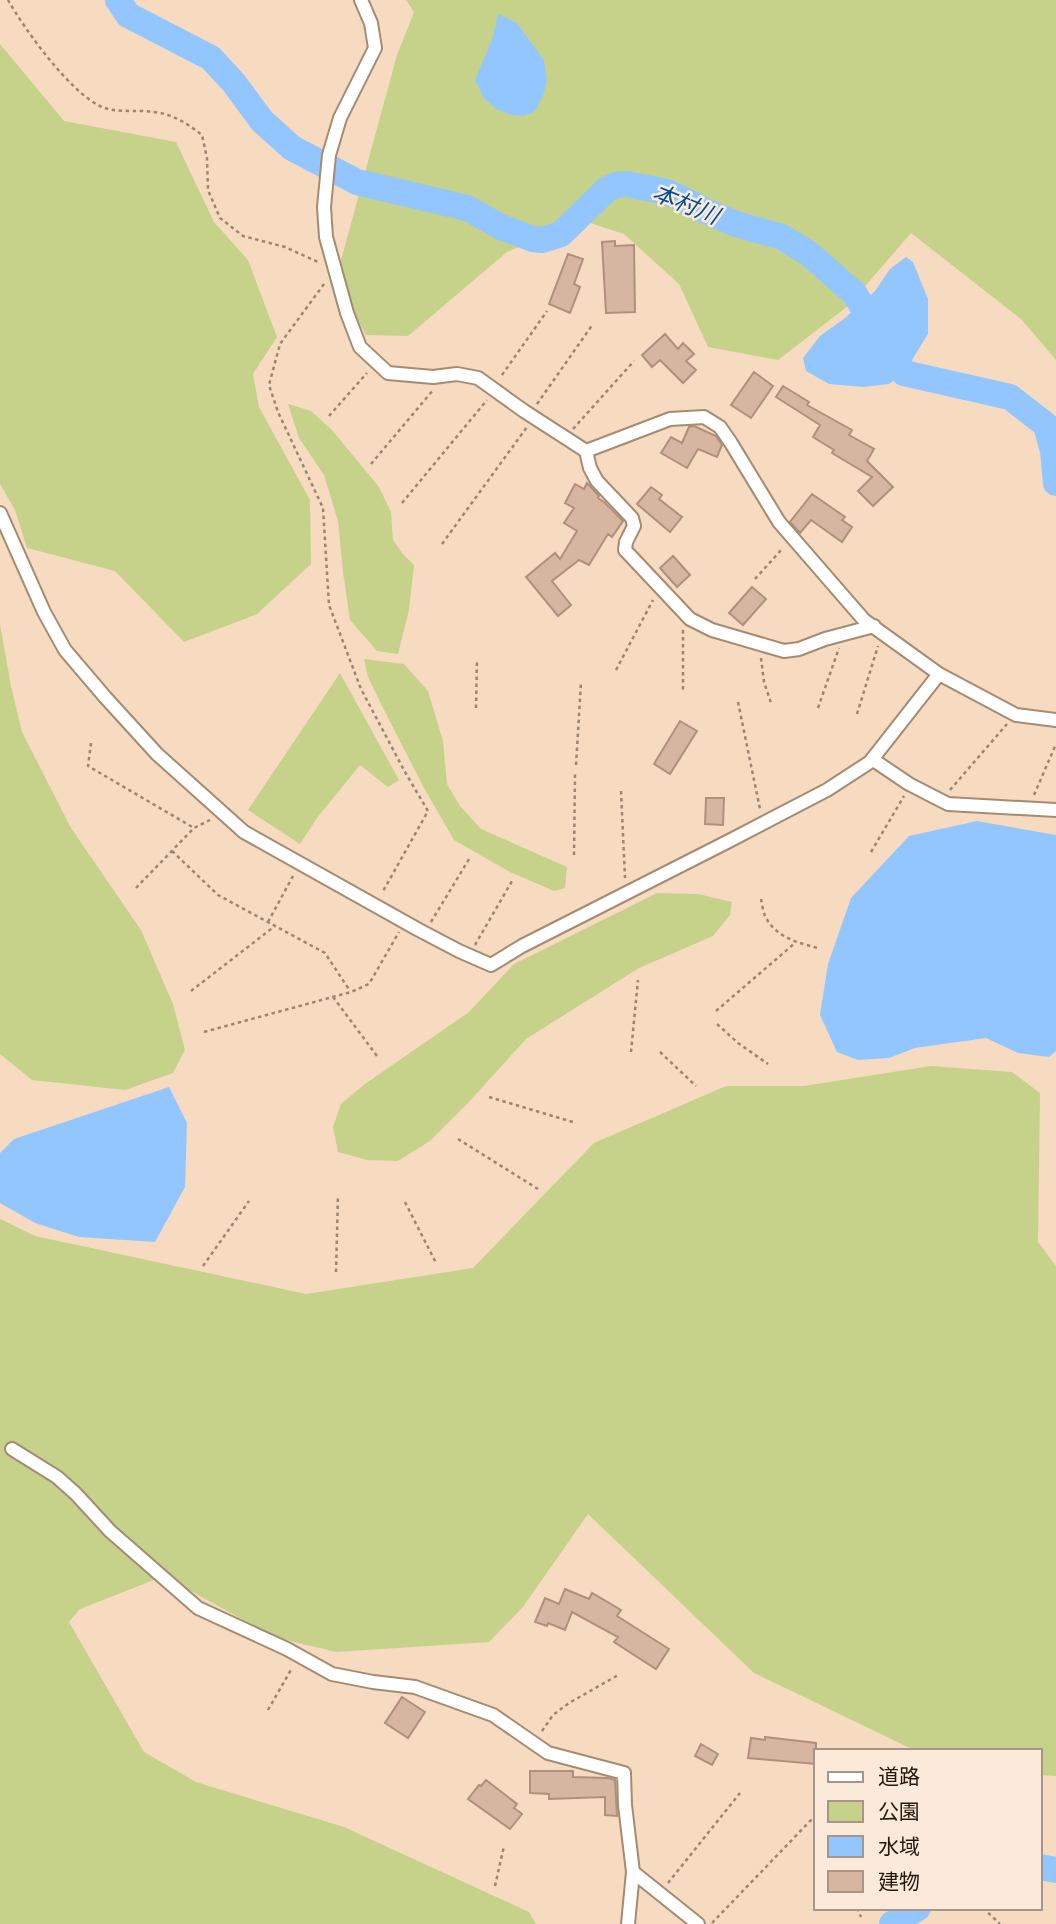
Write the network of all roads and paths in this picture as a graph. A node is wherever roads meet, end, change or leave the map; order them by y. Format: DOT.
graph roads {
  1 [pos="8,0"];
  2 [pos="362,0"];
  3 [pos="336,270"];
  4 [pos="547,311"];
  5 [pos="593,324"];
  6 [pos="634,361"];
  7 [pos="369,370"];
  8 [pos="502,375"];
  9 [pos="436,387"];
  10 [pos="489,397"];
  11 [pos="537,404"];
  12 [pos="329,416"];
  13 [pos="527,426"];
  14 [pos="570,431"];
  15 [pos="586,451"];
  16 [pos="371,464"];
  17 [pos="402,503"];
  18 [pos="0,513"];
  19 [pos="442,544"];
  20 [pos="783,547"];
  21 [pos="755,579"];
  22 [pos="657,594"];
  23 [pos="682,620"];
  24 [pos="874,626"];
  25 [pos="841,642"];
  26 [pos="878,646"];
  27 [pos="760,651"];
  28 [pos="477,660"];
  29 [pos="615,670"];
  30 [pos="939,674"];
  31 [pos="581,682"];
  32 [pos="683,692"];
  33 [pos="738,702"];
  34 [pos="771,703"];
  35 [pos="476,708"];
  36 [pos="818,708"];
  37 [pos="858,714"];
  38 [pos="1056,720"];
  39 [pos="1010,722"];
  40 [pos="90,743"];
  41 [pos="1056,744"];
  42 [pos="872,759"];
  43 [pos="576,765"];
  44 [pos="575,774"];
  45 [pos="621,791"];
  46 [pos="949,791"];
  47 [pos="906,793"];
  48 [pos="1034,795"];
  49 [pos="1056,810"];
  50 [pos="760,811"];
  51 [pos="216,817"];
  52 [pos="194,828"];
  53 [pos="172,851"];
  54 [pos="872,852"];
  55 [pos="574,855"];
  56 [pos="469,859"];
  57 [pos="296,870"];
  58 [pos="512,881"];
  59 [pos="625,885"];
  60 [pos="136,888"];
  61 [pos="761,899"];
  62 [pos="375,905"];
  63 [pos="268,922"];
  64 [pos="275,926"];
  65 [pos="402,926"];
  66 [pos="428,926"];
  67 [pos="795,943"];
  68 [pos="818,948"];
  69 [pos="472,951"];
  70 [pos="638,980"];
  71 [pos="191,990"];
  72 [pos="351,992"];
  73 [pos="333,997"];
  74 [pos="716,1011"];
  75 [pos="717,1024"];
  76 [pos="204,1032"];
  77 [pos="631,1052"];
  78 [pos="660,1052"];
  79 [pos="377,1056"];
  80 [pos="768,1064"];
  81 [pos="696,1086"];
  82 [pos="489,1097"];
  83 [pos="576,1123"];
  84 [pos="458,1139"];
  85 [pos="538,1189"];
  86 [pos="338,1195"];
  87 [pos="249,1201"];
  88 [pos="405,1202"];
  89 [pos="436,1263"];
  90 [pos="203,1266"];
  91 [pos="336,1272"];
  92 [pos="12,1449"];
  93 [pos="294,1665"];
  94 [pos="620,1674"];
  95 [pos="268,1710"];
  96 [pos="536,1738"];
  97 [pos="740,1793"];
  98 [pos="814,1817"];
  99 [pos="504,1846"];
  100 [pos="633,1871"];
  101 [pos="495,1886"];
  102 [pos="664,1888"];
  103 [pos="858,1910"];
  104 [pos="986,1910"];
  105 [pos="861,1917"];
  106 [pos="712,1923"];
  107 [pos="628,1924"];
  108 [pos="698,1924"];
  109 [pos="999,1924"];
  1 -- 3 [label="path"];
  2 -- 3 [label="street"];
  3 -- 15 [label="street"];
  3 -- 62 [label="path"];
  4 -- 8 [label="path"];
  5 -- 11 [label="path"];
  6 -- 14 [label="path"];
  7 -- 12 [label="path"];
  9 -- 16 [label="path"];
  10 -- 17 [label="path"];
  13 -- 19 [label="path"];
  15 -- 24 [label="street"];
  15 -- 24 [label="street"];
  18 -- 62 [label="street"];
  20 -- 21 [label="path"];
  22 -- 29 [label="path"];
  23 -- 32 [label="path"];
  24 -- 30 [label="street"];
  25 -- 36 [label="path"];
  26 -- 37 [label="path"];
  27 -- 34 [label="path"];
  28 -- 35 [label="path"];
  30 -- 38 [label="street"];
  30 -- 42 [label="street"];
  31 -- 43 [label="path"];
  33 -- 50 [label="path"];
  39 -- 46 [label="path"];
  40 -- 52 [label="path"];
  41 -- 48 [label="path"];
  42 -- 49 [label="street"];
  42 -- 62 [label="street"];
  44 -- 55 [label="path"];
  45 -- 59 [label="path"];
  47 -- 54 [label="path"];
  51 -- 52 [label="path"];
  52 -- 53 [label="path"];
  53 -- 60 [label="path"];
  53 -- 63 [label="path"];
  56 -- 66 [label="path"];
  57 -- 63 [label="path"];
  58 -- 69 [label="path"];
  61 -- 67 [label="path"];
  63 -- 64 [label="path"];
  64 -- 71 [label="path"];
  64 -- 72 [label="path"];
  65 -- 72 [label="path"];
  67 -- 68 [label="path"];
  67 -- 74 [label="path"];
  70 -- 77 [label="path"];
  72 -- 73 [label="path"];
  73 -- 76 [label="path"];
  73 -- 79 [label="path"];
  75 -- 80 [label="path"];
  78 -- 81 [label="path"];
  82 -- 83 [label="path"];
  84 -- 85 [label="path"];
  86 -- 91 [label="path"];
  87 -- 90 [label="path"];
  88 -- 89 [label="path"];
  92 -- 100 [label="street"];
  93 -- 95 [label="path"];
  94 -- 96 [label="path"];
  97 -- 102 [label="path"];
  98 -- 106 [label="path"];
  99 -- 101 [label="path"];
  100 -- 107 [label="street"];
  100 -- 108 [label="street"];
  103 -- 105 [label="path"];
  104 -- 109 [label="path"];
}
